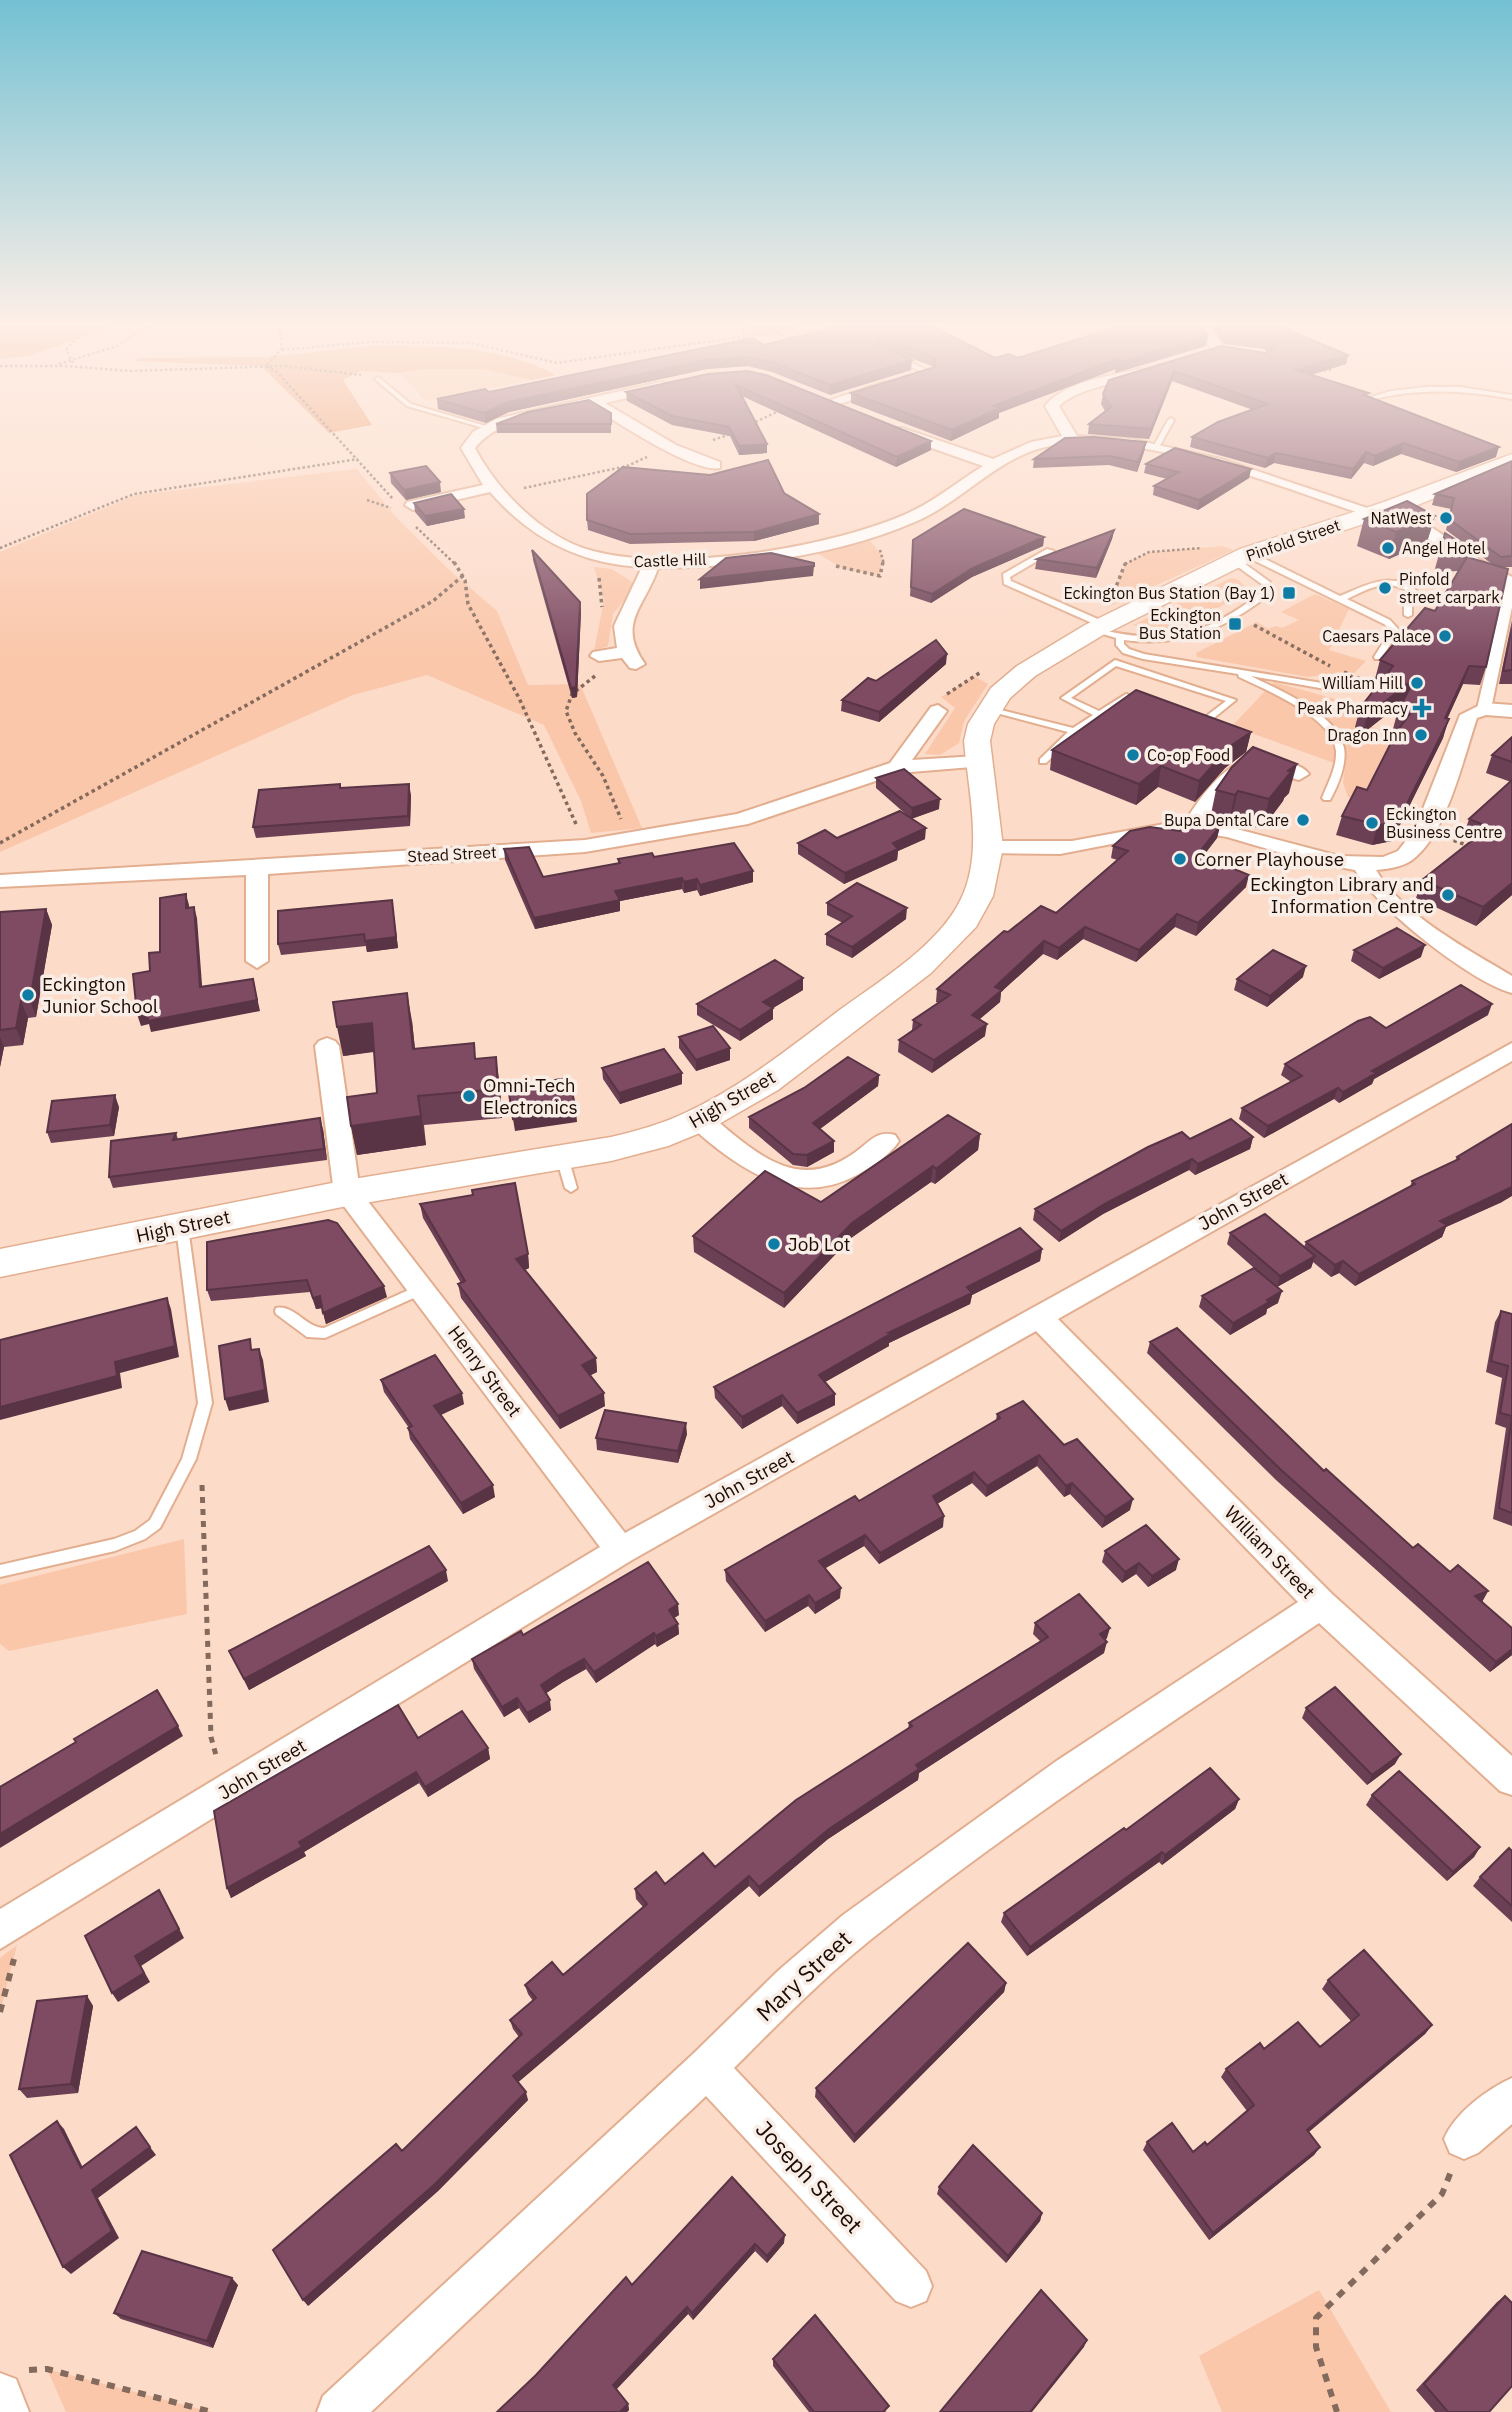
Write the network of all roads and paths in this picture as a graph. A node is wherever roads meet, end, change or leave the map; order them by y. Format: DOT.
graph roads {
  1 [pos="336,436"];
  2 [pos="479,436"];
  3 [pos="650,436"];
  4 [pos="912,436"];
  5 [pos="1069,436"];
  6 [pos="1162,436"];
  7 [pos="1071,439"];
  8 [pos="1155,449"];
  9 [pos="358,459"];
  10 [pos="697,459"];
  11 [pos="1512,460"];
  12 [pos="715,465"];
  13 [pos="995,465"];
  14 [pos="673,469"];
  15 [pos="494,487"];
  16 [pos="367,500"];
  17 [pos="413,505"];
  18 [pos="386,508"];
  19 [pos="1383,510"];
  20 [pos="0,548"];
  21 [pos="1050,551"];
  22 [pos="587,555"];
  23 [pos="1241,557"];
  24 [pos="652,563"];
  25 [pos="466,574"];
  26 [pos="1511,582"];
  27 [pos="1343,598"];
  28 [pos="1408,615"];
  29 [pos="1234,616"];
  30 [pos="1107,629"];
  31 [pos="596,656"];
  32 [pos="1378,657"];
  33 [pos="631,658"];
  34 [pos="1332,667"];
  35 [pos="1232,670"];
  36 [pos="1341,671"];
  37 [pos="1331,687"];
  38 [pos="1151,706"];
  39 [pos="1484,709"];
  40 [pos="989,710"];
  41 [pos="938,711"];
  42 [pos="1512,711"];
  43 [pos="1098,714"];
  44 [pos="1189,719"];
  45 [pos="1073,731"];
  46 [pos="1043,761"];
  47 [pos="977,762"];
  48 [pos="897,767"];
  49 [pos="1299,774"];
  50 [pos="1326,798"];
  51 [pos="1193,825"];
  52 [pos="1425,829"];
  53 [pos="630,839"];
  54 [pos="0,844"];
  55 [pos="585,846"];
  56 [pos="988,847"];
  57 [pos="1475,848"];
  58 [pos="1362,864"];
  59 [pos="257,868"];
  60 [pos="0,881"];
  61 [pos="257,961"];
  62 [pos="1512,986"];
  63 [pos="327,1046"];
  64 [pos="1512,1051"];
  65 [pos="699,1120"];
  66 [pos="886,1140"];
  67 [pos="347,1193"];
  68 [pos="182,1227"];
  69 [pos="0,1263"];
  70 [pos="422,1289"];
  71 [pos="281,1311"];
  72 [pos="1038,1316"];
  73 [pos="199,1427"];
  74 [pos="621,1551"];
  75 [pos="0,1571"];
  76 [pos="1321,1604"];
  77 [pos="1506,1764"];
  78 [pos="226,1790"];
  79 [pos="0,1930"];
  80 [pos="708,2068"];
  81 [pos="1512,2098"];
  82 [pos="1464,2139"];
  83 [pos="911,2286"];
  84 [pos="12,2382"];
  85 [pos="7,2412"];
  86 [pos="212,2412"];
  87 [pos="339,2412"];
  88 [pos="1337,2412"];
  1 -- 9 [label="path"];
  2 -- 15 [label="street, Castle Hill"];
  3 -- 10 [label="street"];
  4 -- 13 [label="street"];
  5 -- 7 [label="street"];
  6 -- 8 [label="lane"];
  7 -- 8 [label="street, Castle Hill"];
  7 -- 13 [label="street, Castle Hill"];
  8 -- 19 [label="street, Castle Hill"];
  9 -- 17 [label="path"];
  9 -- 20 [label="path"];
  10 -- 12 [label="street"];
  10 -- 14 [label="street"];
  11 -- 19 [label="main road, Pinfold Street"];
  13 -- 24 [label="street, Castle Hill"];
  15 -- 17 [label="street"];
  15 -- 22 [label="street, Castle Hill"];
  16 -- 18 [label="path"];
  17 -- 25 [label="path"];
  19 -- 23 [label="main road, Pinfold Street"];
  19 -- 26 [label="street, Castle Hill"];
  21 -- 30 [label="lane"];
  22 -- 24 [label="street, Castle Hill"];
  22 -- 31 [label="path"];
  23 -- 27 [label="lane"];
  23 -- 29 [label="lane, Pinfold Street"];
  23 -- 30 [label="main road, Pinfold Street"];
  23 -- 30 [label="path"];
  24 -- 33 [label="street"];
  25 -- 54 [label="path"];
  25 -- 55 [label="path"];
  26 -- 39 [label="street"];
  27 -- 28 [label="lane"];
  27 -- 32 [label="lane"];
  29 -- 30 [label="lane, Pinfold Street"];
  29 -- 34 [label="path"];
  30 -- 35 [label="lane"];
  30 -- 40 [label="main road, Pinfold Street"];
  31 -- 33 [label="street"];
  31 -- 53 [label="path"];
  35 -- 37 [label="lane"];
  35 -- 50 [label="lane"];
  36 -- 37 [label="path"];
  38 -- 43 [label="lane"];
  39 -- 42 [label="street"];
  39 -- 52 [label="street"];
  40 -- 45 [label="lane"];
  40 -- 47 [label="main road, Pinfold Street"];
  41 -- 48 [label="street"];
  43 -- 44 [label="lane"];
  43 -- 45 [label="lane"];
  45 -- 46 [label="lane"];
  47 -- 48 [label="street, Stead Street"];
  47 -- 56 [label="main road, Pinfold Street"];
  48 -- 53 [label="street, Stead Street"];
  49 -- 51 [label="street"];
  51 -- 56 [label="street"];
  51 -- 58 [label="street"];
  52 -- 57 [label="path"];
  52 -- 58 [label="street"];
  53 -- 55 [label="street, Stead Street"];
  55 -- 59 [label="street, Stead Street"];
  56 -- 65 [label="main road, High Street"];
  58 -- 62 [label="street"];
  59 -- 60 [label="street, Stead Street"];
  59 -- 61 [label="street"];
  63 -- 67 [label="street"];
  64 -- 72 [label="street, John Street"];
  65 -- 66 [label="street"];
  65 -- 67 [label="main road, High Street"];
  67 -- 68 [label="main road, High Street"];
  67 -- 70 [label="street, Henry Street"];
  68 -- 69 [label="main road, High Street"];
  68 -- 73 [label="lane"];
  70 -- 71 [label="lane"];
  70 -- 74 [label="street, Henry Street"];
  72 -- 74 [label="street, John Street"];
  72 -- 76 [label="street, William Street"];
  73 -- 75 [label="lane"];
  73 -- 78 [label="path"];
  74 -- 78 [label="street, John Street"];
  76 -- 77 [label="street, William Street"];
  76 -- 80 [label="street, Mary Street"];
  78 -- 79 [label="street, John Street"];
  80 -- 83 [label="street, Joseph Street"];
  80 -- 87 [label="street, Mary Street"];
  81 -- 82 [label="street"];
  82 -- 88 [label="path"];
  84 -- 85 [label="street"];
  84 -- 86 [label="path"];
}
